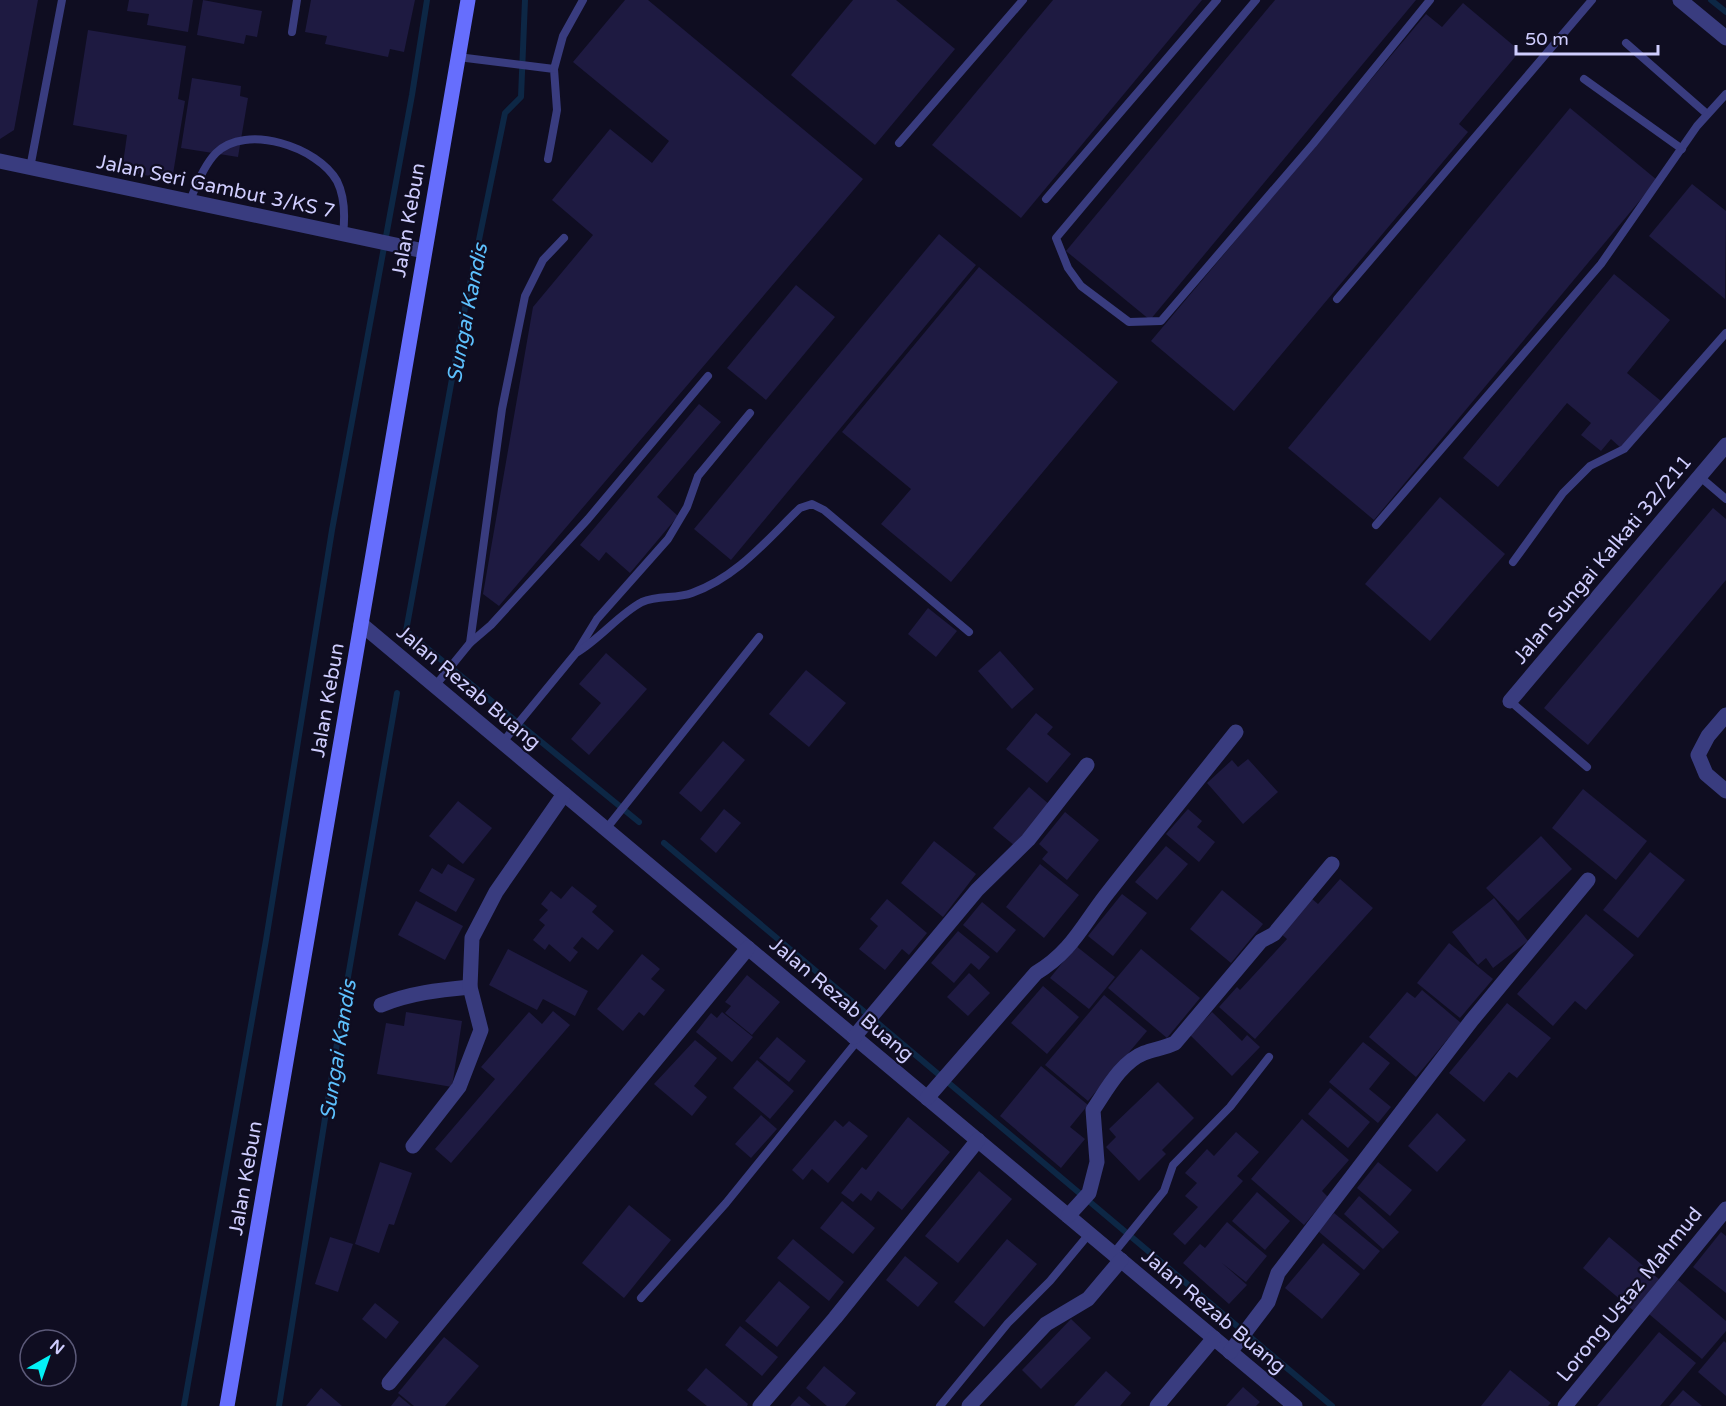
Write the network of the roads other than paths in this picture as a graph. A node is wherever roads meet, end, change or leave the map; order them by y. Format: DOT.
graph roads {
  1 [pos="62,0"];
  2 [pos="297,0"];
  3 [pos="468,0"];
  4 [pos="582,0"];
  5 [pos="1023,0"];
  6 [pos="1217,0"];
  7 [pos="1256,0"];
  8 [pos="1430,0"];
  9 [pos="1592,0"];
  10 [pos="1680,0"];
  11 [pos="292,32"];
  12 [pos="1726,38"];
  13 [pos="1626,43"];
  14 [pos="458,57"];
  15 [pos="554,69"];
  16 [pos="1584,79"];
  17 [pos="1726,94"];
  18 [pos="1707,114"];
  19 [pos="899,143"];
  20 [pos="1682,149"];
  21 [pos="548,159"];
  22 [pos="0,161"];
  23 [pos="30,168"];
  24 [pos="1046,199"];
  25 [pos="190,201"];
  26 [pos="343,234"];
  27 [pos="564,238"];
  28 [pos="424,251"];
  29 [pos="1336,299"];
  30 [pos="1726,333"];
  31 [pos="708,376"];
  32 [pos="750,413"];
  33 [pos="1726,445"];
  34 [pos="1699,476"];
  35 [pos="1726,499"];
  36 [pos="1376,525"];
  37 [pos="1513,562"];
  38 [pos="361,624"];
  39 [pos="969,632"];
  40 [pos="759,638"];
  41 [pos="470,643"];
  42 [pos="576,652"];
  43 [pos="435,686"];
  44 [pos="1510,701"];
  45 [pos="1726,715"];
  46 [pos="1236,732"];
  47 [pos="502,743"];
  48 [pos="1087,765"];
  49 [pos="1587,767"];
  50 [pos="1726,790"];
  51 [pos="564,794"];
  52 [pos="606,829"];
  53 [pos="1332,864"];
  54 [pos="1588,880"];
  55 [pos="748,948"];
  56 [pos="470,987"];
  57 [pos="381,1005"];
  58 [pos="857,1035"];
  59 [pos="1269,1058"];
  60 [pos="931,1093"];
  61 [pos="978,1140"];
  62 [pos="413,1146"];
  63 [pos="1726,1209"];
  64 [pos="1072,1213"];
  65 [pos="1089,1234"];
  66 [pos="1118,1252"];
  67 [pos="641,1298"];
  68 [pos="1214,1338"];
  69 [pos="1233,1348"];
  70 [pos="389,1383"];
  71 [pos="227,1406"];
  72 [pos="760,1406"];
  73 [pos="940,1406"];
  74 [pos="969,1406"];
  75 [pos="1157,1406"];
  76 [pos="1295,1406"];
  77 [pos="1565,1406"];
  1 -- 23 [label="lane"];
  2 -- 11 [label="lane"];
  3 -- 14 [label="main road, Jalan Kebun"];
  4 -- 15 [label="lane"];
  5 -- 19 [label="lane"];
  6 -- 24 [label="lane"];
  7 -- 8 [label="lane"];
  9 -- 29 [label="lane"];
  10 -- 12 [label="street"];
  13 -- 18 [label="lane"];
  14 -- 15 [label="lane"];
  14 -- 28 [label="main road, Jalan Kebun"];
  15 -- 21 [label="lane"];
  16 -- 20 [label="lane"];
  17 -- 18 [label="lane"];
  18 -- 20 [label="lane"];
  20 -- 36 [label="lane"];
  22 -- 23 [label="street, Jalan Seri Gambut 3/KS 7"];
  23 -- 25 [label="street, Jalan Seri Gambut 3/KS 7"];
  25 -- 26 [label="street, Jalan Seri Gambut 3/KS 7"];
  25 -- 26 [label="lane"];
  26 -- 28 [label="street, Jalan Seri Gambut 3/KS 7"];
  27 -- 41 [label="lane"];
  28 -- 38 [label="main road, Jalan Kebun"];
  30 -- 37 [label="lane"];
  31 -- 41 [label="lane"];
  32 -- 42 [label="lane"];
  33 -- 34 [label="street, Jalan Sungai Kalkati 32/211"];
  34 -- 35 [label="lane"];
  34 -- 44 [label="street, Jalan Sungai Kalkati 32/211"];
  38 -- 43 [label="street, Jalan Rezab Buang"];
  38 -- 71 [label="main road, Jalan Kebun"];
  39 -- 42 [label="lane"];
  40 -- 52 [label="lane"];
  41 -- 43 [label="lane"];
  42 -- 47 [label="lane"];
  43 -- 47 [label="street, Jalan Rezab Buang"];
  44 -- 49 [label="lane"];
  45 -- 50 [label="street"];
  46 -- 60 [label="street"];
  47 -- 51 [label="street, Jalan Rezab Buang"];
  48 -- 58 [label="street"];
  51 -- 52 [label="street, Jalan Rezab Buang"];
  51 -- 56 [label="street"];
  52 -- 55 [label="street, Jalan Rezab Buang"];
  53 -- 64 [label="street"];
  54 -- 69 [label="street"];
  55 -- 58 [label="street, Jalan Rezab Buang"];
  55 -- 70 [label="street"];
  56 -- 57 [label="street"];
  56 -- 62 [label="street"];
  58 -- 60 [label="street, Jalan Rezab Buang"];
  58 -- 67 [label="lane"];
  59 -- 66 [label="lane"];
  60 -- 61 [label="street, Jalan Rezab Buang"];
  61 -- 64 [label="street, Jalan Rezab Buang"];
  61 -- 72 [label="street"];
  63 -- 77 [label="street, Lorong Ustaz Mahmud"];
  64 -- 65 [label="street, Jalan Rezab Buang"];
  65 -- 66 [label="street, Jalan Rezab Buang"];
  65 -- 73 [label="lane"];
  66 -- 68 [label="street, Jalan Rezab Buang"];
  66 -- 74 [label="street"];
  68 -- 69 [label="street, Jalan Rezab Buang"];
  68 -- 75 [label="street"];
  69 -- 76 [label="street, Jalan Rezab Buang"];
}
